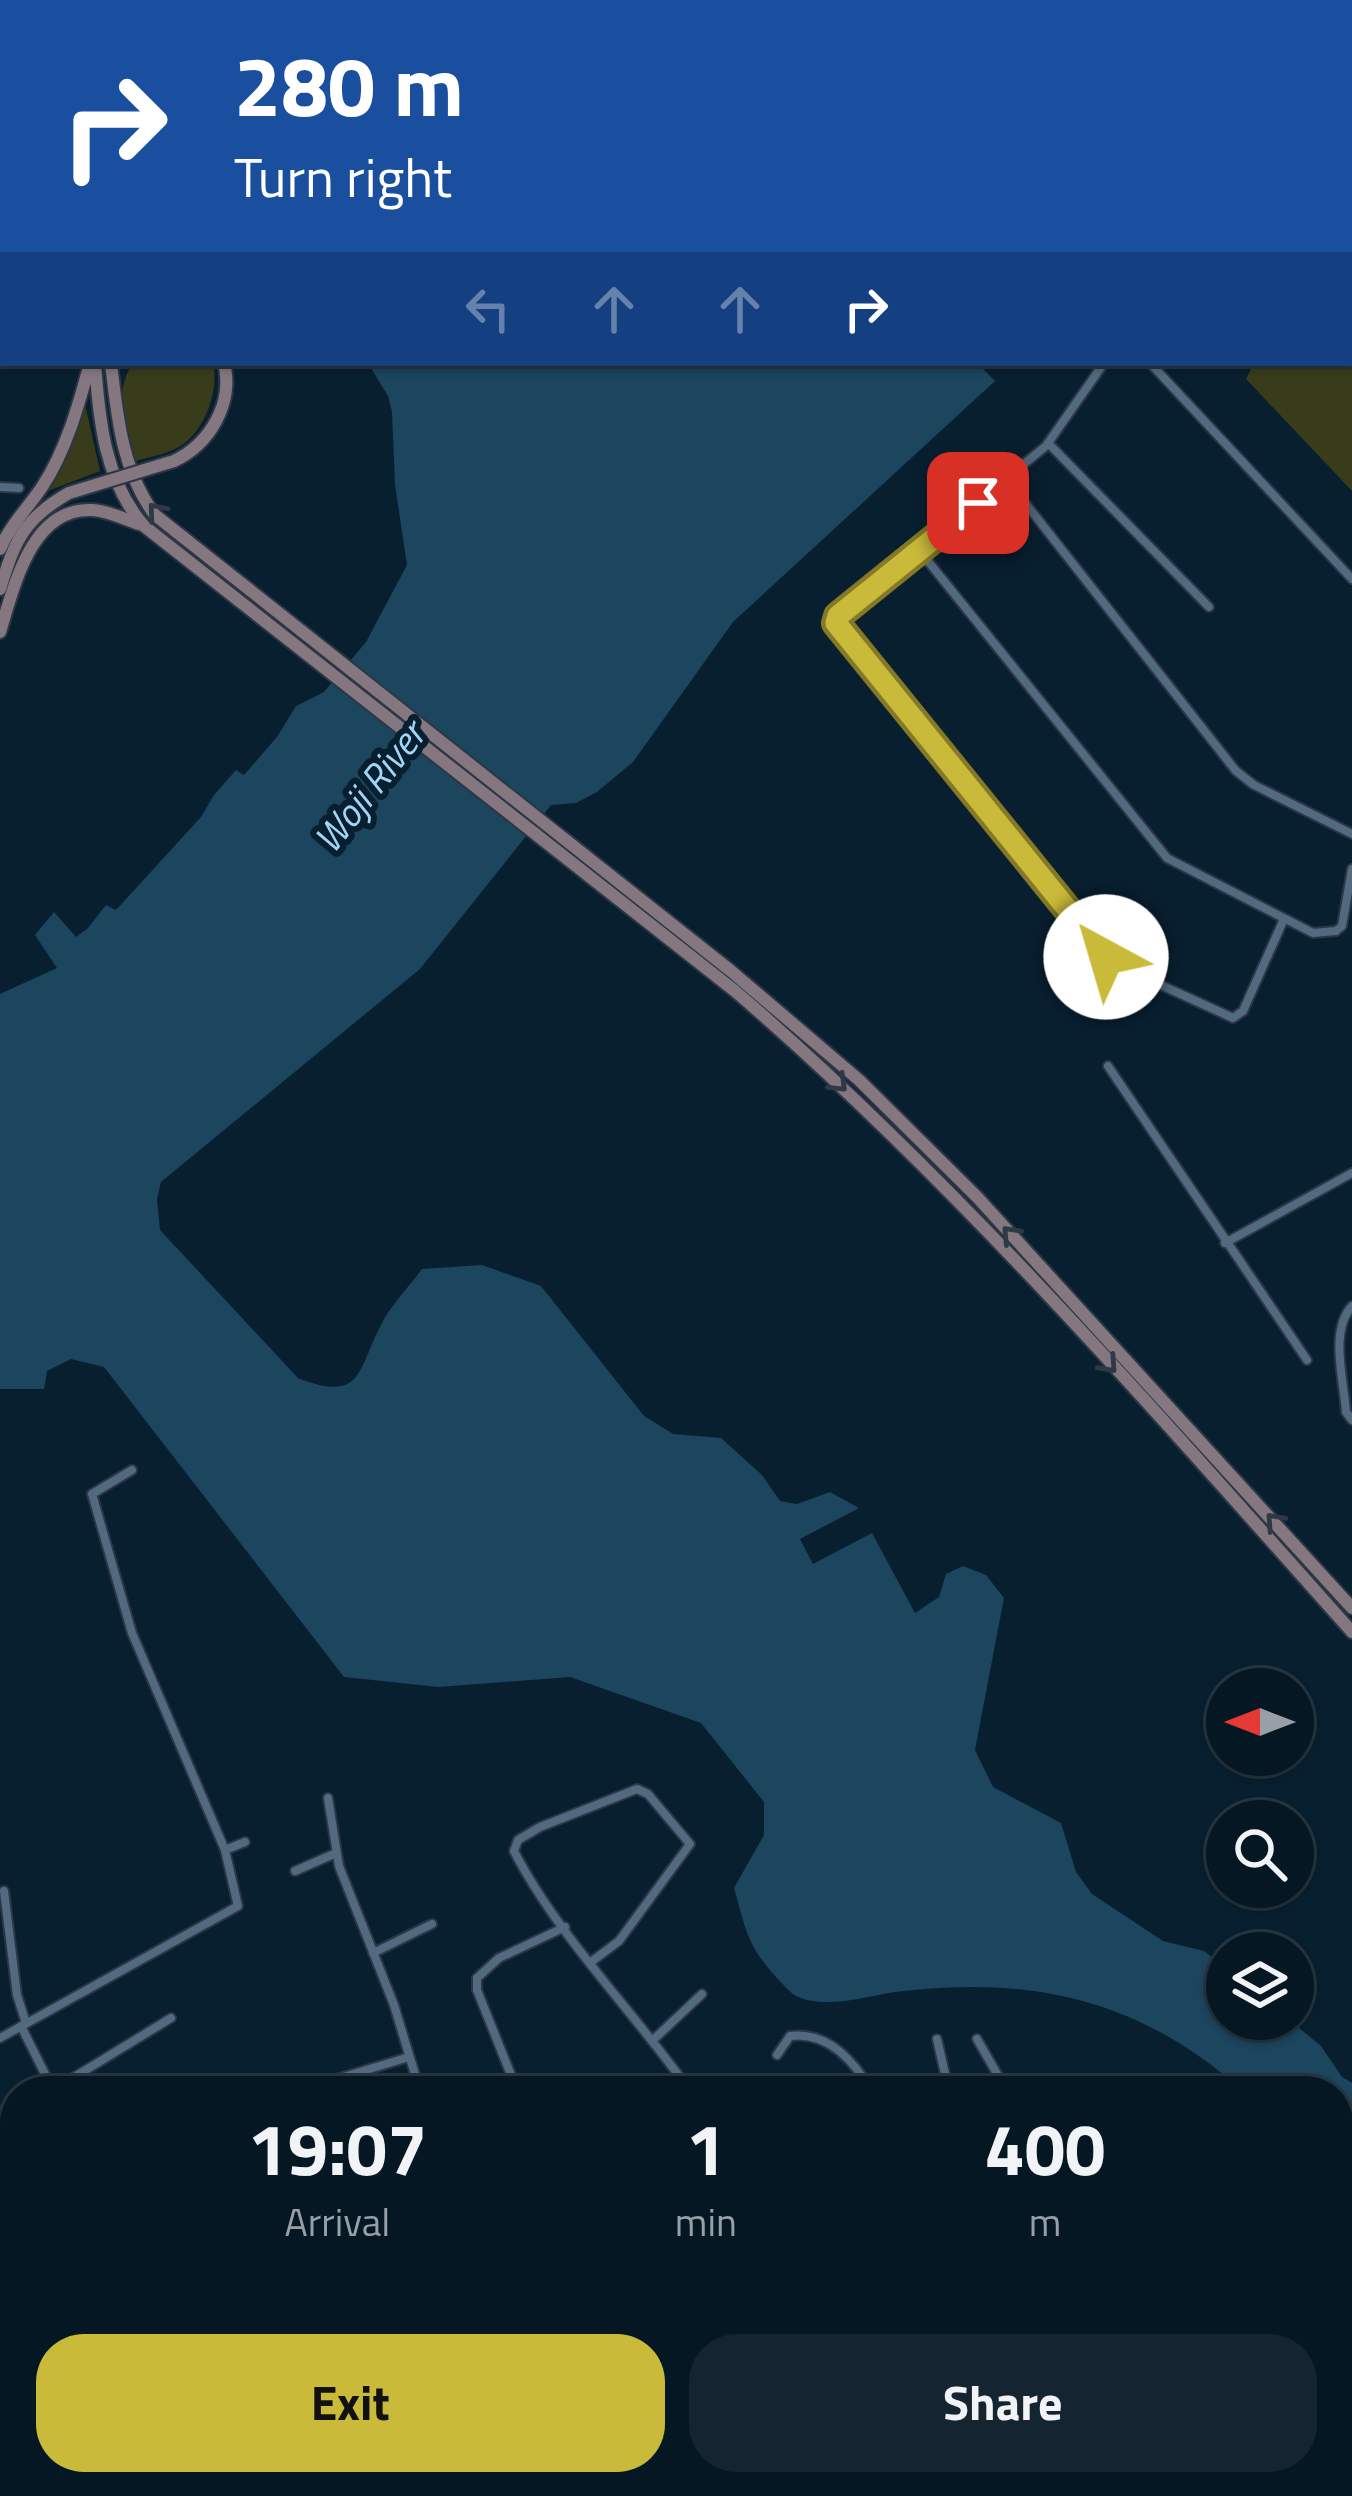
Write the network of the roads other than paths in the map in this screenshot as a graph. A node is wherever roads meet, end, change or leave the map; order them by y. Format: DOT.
graph roads {
  1 [pos="92,366"];
  2 [pos="93,366"];
  3 [pos="111,366"];
  4 [pos="123,366"];
  5 [pos="224,366"];
  6 [pos="1102,366"];
  7 [pos="1153,366"];
  8 [pos="114,384"];
  9 [pos="1048,443"];
  10 [pos="1007,479"];
  11 [pos="0,487"];
  12 [pos="19,488"];
  13 [pos="144,526"];
  14 [pos="0,549"];
  15 [pos="919,550"];
  16 [pos="1352,579"];
  17 [pos="0,590"];
  18 [pos="1209,607"];
  19 [pos="273,619"];
  20 [pos="0,632"];
  21 [pos="1352,834"];
  22 [pos="558,844"];
  23 [pos="1352,869"];
  24 [pos="1283,919"];
  25 [pos="1108,1066"];
  26 [pos="1352,1173"];
  27 [pos="1225,1243"];
  28 [pos="1352,1306"];
  29 [pos="1307,1360"];
  30 [pos="1352,1420"];
  31 [pos="132,1470"];
  32 [pos="1352,1608"];
  33 [pos="1352,1632"];
  34 [pos="328,1798"];
  35 [pos="245,1842"];
  36 [pos="225,1850"];
  37 [pos="337,1853"];
  38 [pos="295,1871"];
  39 [pos="4,1892"];
  40 [pos="432,1924"];
  41 [pos="565,1927"];
  42 [pos="373,1953"];
  43 [pos="592,1962"];
  44 [pos="702,1994"];
  45 [pos="171,2018"];
  46 [pos="24,2025"];
  47 [pos="0,2038"];
  48 [pos="937,2039"];
  49 [pos="976,2039"];
  50 [pos="652,2041"];
  51 [pos="778,2055"];
  52 [pos="409,2057"];
  53 [pos="47,2076"];
  54 [pos="76,2076"];
  55 [pos="346,2076"];
  56 [pos="415,2076"];
  57 [pos="511,2076"];
  58 [pos="679,2076"];
  59 [pos="863,2076"];
  60 [pos="946,2076"];
  61 [pos="998,2076"];
  1 -- 14 [label="main road"];
  2 -- 13 [label="main road"];
  3 -- 8 [label="main road"];
  4 -- 8 [label="main road"];
  5 -- 17 [label="main road, bridge"];
  6 -- 9 [label="street"];
  7 -- 16 [label="street"];
  19 -- 8 [label="main road, one-way"];
  9 -- 10 [label="street"];
  9 -- 18 [label="street"];
  10 -- 15 [label="street"];
  10 -- 21 [label="street"];
  11 -- 12 [label="street"];
  13 -- 19 [label="main road"];
  13 -- 20 [label="main road"];
  15 -- 24 [label="street"];
  15 -- 24 [label="street"];
  19 -- 22 [label="main road"];
  32 -- 22 [label="main road, one-way"];
  22 -- 33 [label="main road, one-way"];
  23 -- 24 [label="street"];
  25 -- 27 [label="street"];
  26 -- 27 [label="street"];
  27 -- 29 [label="street"];
  28 -- 30 [label="street"];
  31 -- 36 [label="street"];
  34 -- 37 [label="street"];
  35 -- 36 [label="street"];
  36 -- 46 [label="street"];
  37 -- 38 [label="street"];
  37 -- 42 [label="street"];
  39 -- 46 [label="street"];
  40 -- 42 [label="street"];
  41 -- 43 [label="street"];
  41 -- 43 [label="street"];
  41 -- 57 [label="street"];
  42 -- 52 [label="street"];
  43 -- 50 [label="street"];
  44 -- 50 [label="street"];
  45 -- 54 [label="street"];
  46 -- 47 [label="street"];
  46 -- 53 [label="street"];
  48 -- 60 [label="street"];
  49 -- 61 [label="street"];
  50 -- 58 [label="street"];
  51 -- 59 [label="street"];
  52 -- 55 [label="street"];
  52 -- 56 [label="street"];
}
